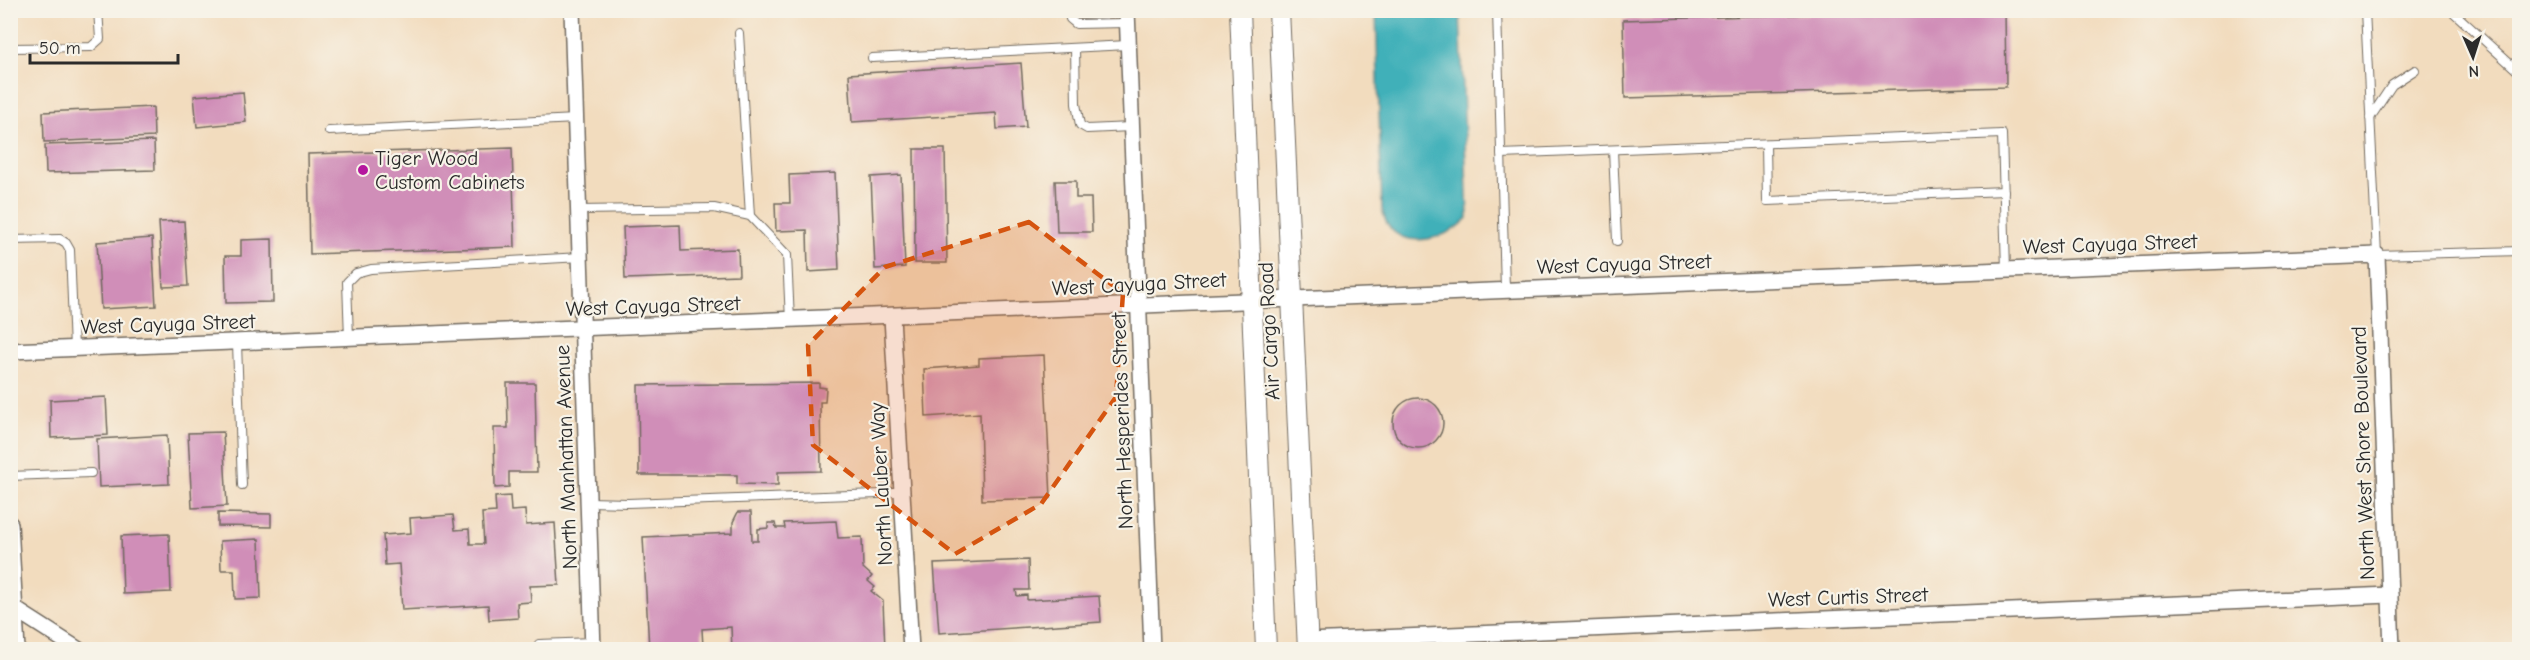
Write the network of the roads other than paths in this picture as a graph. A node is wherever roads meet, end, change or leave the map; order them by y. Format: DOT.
graph roads {
  1 [pos="98,10"];
  2 [pos="572,10"];
  3 [pos="1068,10"];
  4 [pos="1240,10"];
  5 [pos="1279,10"];
  6 [pos="1497,10"];
  7 [pos="2365,10"];
  8 [pos="2451,10"];
  9 [pos="1127,17"];
  10 [pos="739,33"];
  11 [pos="1128,45"];
  12 [pos="10,48"];
  13 [pos="1075,48"];
  14 [pos="872,58"];
  15 [pos="2415,70"];
  16 [pos="2520,73"];
  17 [pos="2370,118"];
  18 [pos="576,119"];
  19 [pos="1131,127"];
  20 [pos="328,131"];
  21 [pos="1766,144"];
  22 [pos="1613,150"];
  23 [pos="1501,154"];
  24 [pos="2004,191"];
  25 [pos="579,210"];
  26 [pos="750,216"];
  27 [pos="10,240"];
  28 [pos="1617,241"];
  29 [pos="2520,250"];
  30 [pos="2376,255"];
  31 [pos="580,257"];
  32 [pos="2006,270"];
  33 [pos="1505,289"];
  34 [pos="1292,298"];
  35 [pos="1252,300"];
  36 [pos="1138,305"];
  37 [pos="892,317"];
  38 [pos="790,321"];
  39 [pos="583,330"];
  40 [pos="349,338"];
  41 [pos="237,343"];
  42 [pos="74,349"];
  43 [pos="10,351"];
  44 [pos="91,473"];
  45 [pos="10,476"];
  46 [pos="242,485"];
  47 [pos="902,491"];
  48 [pos="589,502"];
  49 [pos="10,524"];
  50 [pos="2390,595"];
  51 [pos="15,609"];
  52 [pos="1307,645"];
  53 [pos="593,646"];
  54 [pos="16,650"];
  55 [pos="79,650"];
  56 [pos="540,650"];
  57 [pos="911,650"];
  58 [pos="1152,650"];
  59 [pos="1266,650"];
  60 [pos="2392,650"];
  1 -- 12 [label="lane"];
  2 -- 18 [label="street, North Manhattan Avenue"];
  3 -- 9 [label="lane"];
  4 -- 35 [label="street, Air Cargo Road"];
  5 -- 34 [label="street, Air Cargo Road"];
  6 -- 23 [label="lane"];
  7 -- 17 [label="lane"];
  8 -- 16 [label="lane"];
  9 -- 11 [label="street, North Hesperides Street"];
  10 -- 26 [label="lane"];
  11 -- 13 [label="lane"];
  11 -- 19 [label="street, North Hesperides Street"];
  13 -- 14 [label="lane"];
  13 -- 19 [label="lane"];
  15 -- 17 [label="lane"];
  17 -- 30 [label="lane"];
  18 -- 20 [label="lane"];
  18 -- 25 [label="street, North Manhattan Avenue"];
  19 -- 36 [label="street, North Hesperides Street"];
  21 -- 22 [label="lane"];
  21 -- 24 [label="lane"];
  21 -- 24 [label="lane"];
  22 -- 23 [label="lane"];
  22 -- 28 [label="lane"];
  23 -- 33 [label="lane"];
  24 -- 32 [label="lane"];
  25 -- 26 [label="lane"];
  25 -- 31 [label="street, North Manhattan Avenue"];
  26 -- 38 [label="lane"];
  27 -- 42 [label="lane"];
  29 -- 30 [label="lane"];
  30 -- 32 [label="street, West Cayuga Street"];
  30 -- 50 [label="street, North West Shore Boulevard"];
  31 -- 39 [label="street, North Manhattan Avenue"];
  31 -- 40 [label="lane"];
  32 -- 33 [label="street, West Cayuga Street"];
  33 -- 34 [label="street, West Cayuga Street"];
  34 -- 35 [label="street, West Cayuga Street"];
  34 -- 52 [label="street, Air Cargo Road"];
  35 -- 36 [label="street, West Cayuga Street"];
  35 -- 59 [label="street, Air Cargo Road"];
  36 -- 37 [label="street, West Cayuga Street"];
  36 -- 58 [label="street, North Hesperides Street"];
  37 -- 38 [label="street, West Cayuga Street"];
  37 -- 47 [label="street, North Lauber Way"];
  38 -- 39 [label="street, West Cayuga Street"];
  39 -- 40 [label="street, West Cayuga Street"];
  39 -- 48 [label="street, North Manhattan Avenue"];
  40 -- 41 [label="street, West Cayuga Street"];
  41 -- 42 [label="street, West Cayuga Street"];
  41 -- 46 [label="lane"];
  42 -- 43 [label="street, West Cayuga Street"];
  44 -- 45 [label="lane"];
  47 -- 48 [label="lane"];
  47 -- 57 [label="street, North Lauber Way"];
  48 -- 53 [label="street, North Manhattan Avenue"];
  49 -- 51 [label="street"];
  50 -- 52 [label="street, West Curtis Street"];
  50 -- 60 [label="street, North West Shore Boulevard"];
  51 -- 54 [label="street"];
  51 -- 55 [label="street"];
  53 -- 56 [label="lane"];
}
